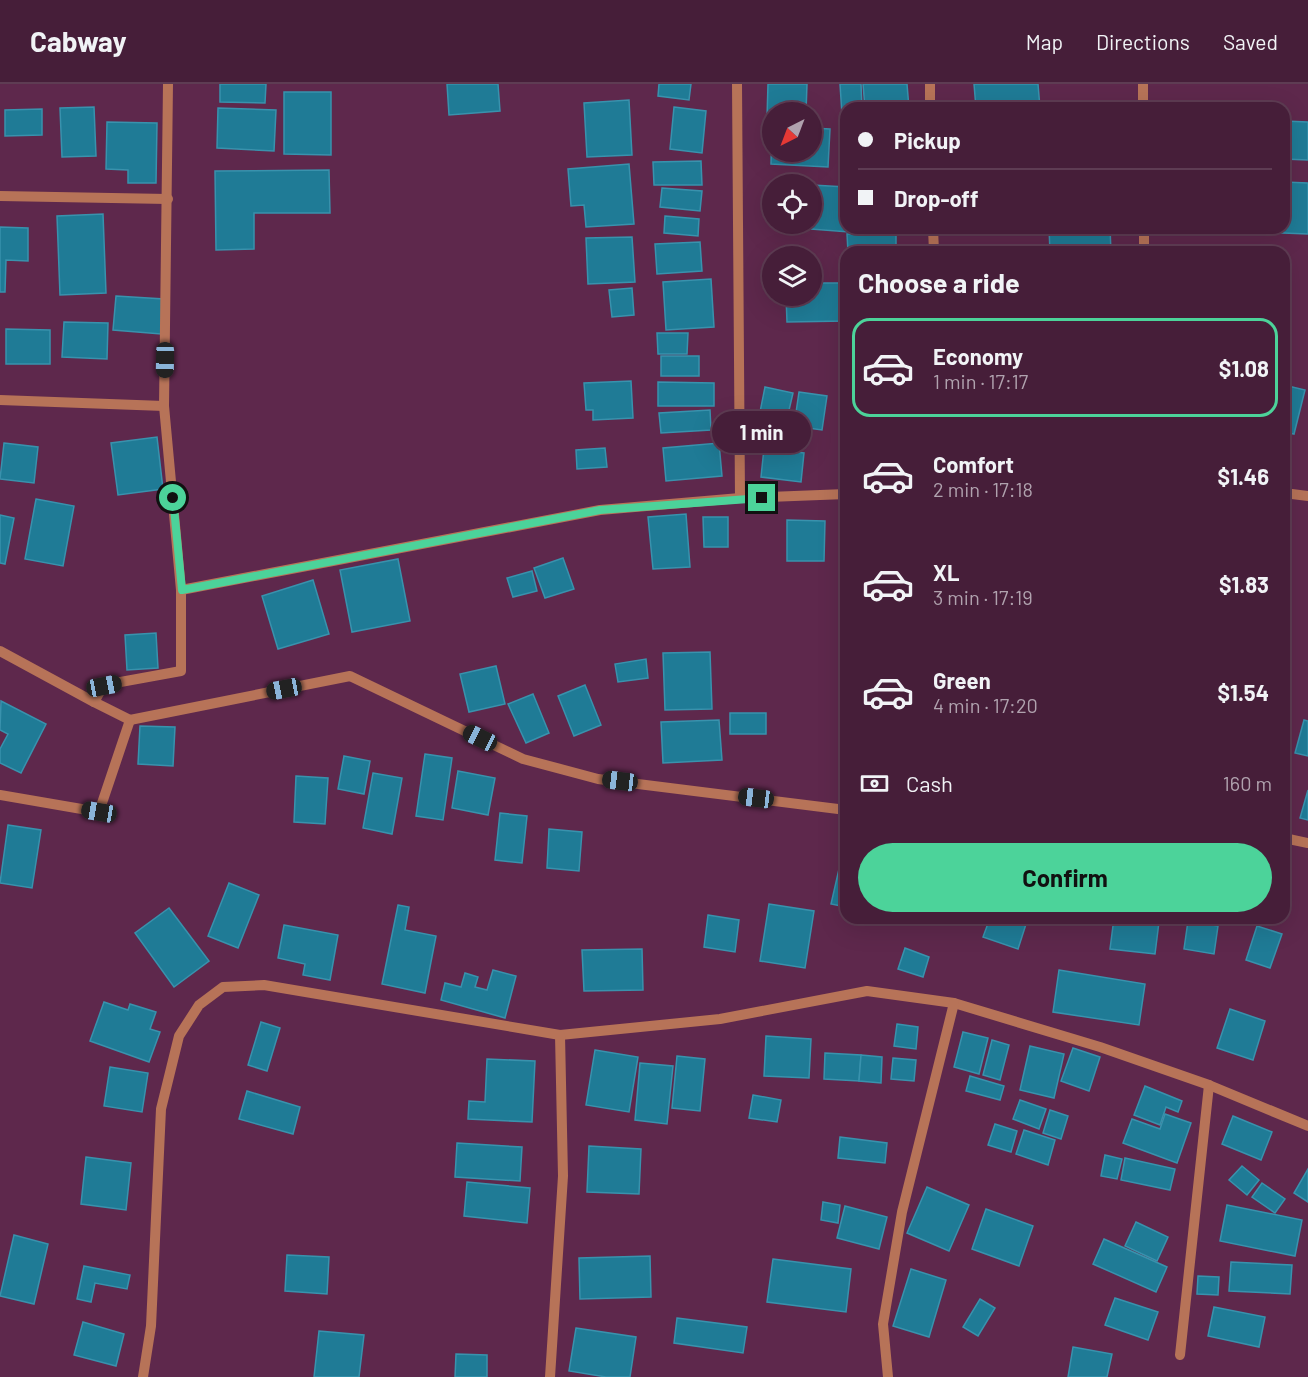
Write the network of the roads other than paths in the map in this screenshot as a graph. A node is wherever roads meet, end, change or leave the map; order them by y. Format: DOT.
graph roads {
  1 [pos="168,84"];
  2 [pos="737,84"];
  3 [pos="930,84"];
  4 [pos="1143,84"];
  5 [pos="930,102"];
  6 [pos="1143,102"];
  7 [pos="0,196"];
  8 [pos="168,199"];
  9 [pos="0,400"];
  10 [pos="164,406"];
  11 [pos="840,494"];
  12 [pos="1290,494"];
  13 [pos="1308,496"];
  14 [pos="741,498"];
  15 [pos="182,590"];
  16 [pos="0,651"];
  17 [pos="94,702"];
  18 [pos="130,720"];
  19 [pos="0,795"];
  20 [pos="840,809"];
  21 [pos="1290,839"];
  22 [pos="1308,843"];
  23 [pos="954,1003"];
  24 [pos="560,1035"];
  25 [pos="1209,1085"];
  26 [pos="1308,1126"];
  27 [pos="1180,1354"];
  28 [pos="143,1377"];
  29 [pos="550,1377"];
  30 [pos="888,1377"];
  1 -- 8 [label="street"];
  2 -- 14 [label="street"];
  3 -- 5 [label="street"];
  4 -- 6 [label="street"];
  7 -- 8 [label="street"];
  8 -- 10 [label="street"];
  9 -- 10 [label="street"];
  10 -- 15 [label="street"];
  11 -- 14 [label="street"];
  12 -- 13 [label="street"];
  14 -- 15 [label="street"];
  15 -- 17 [label="street"];
  16 -- 17 [label="street"];
  17 -- 18 [label="street"];
  18 -- 19 [label="street"];
  18 -- 20 [label="street"];
  21 -- 22 [label="street"];
  23 -- 24 [label="street"];
  23 -- 25 [label="street"];
  23 -- 30 [label="street"];
  24 -- 28 [label="street"];
  24 -- 29 [label="street"];
  25 -- 26 [label="street"];
  25 -- 27 [label="street"];
}
